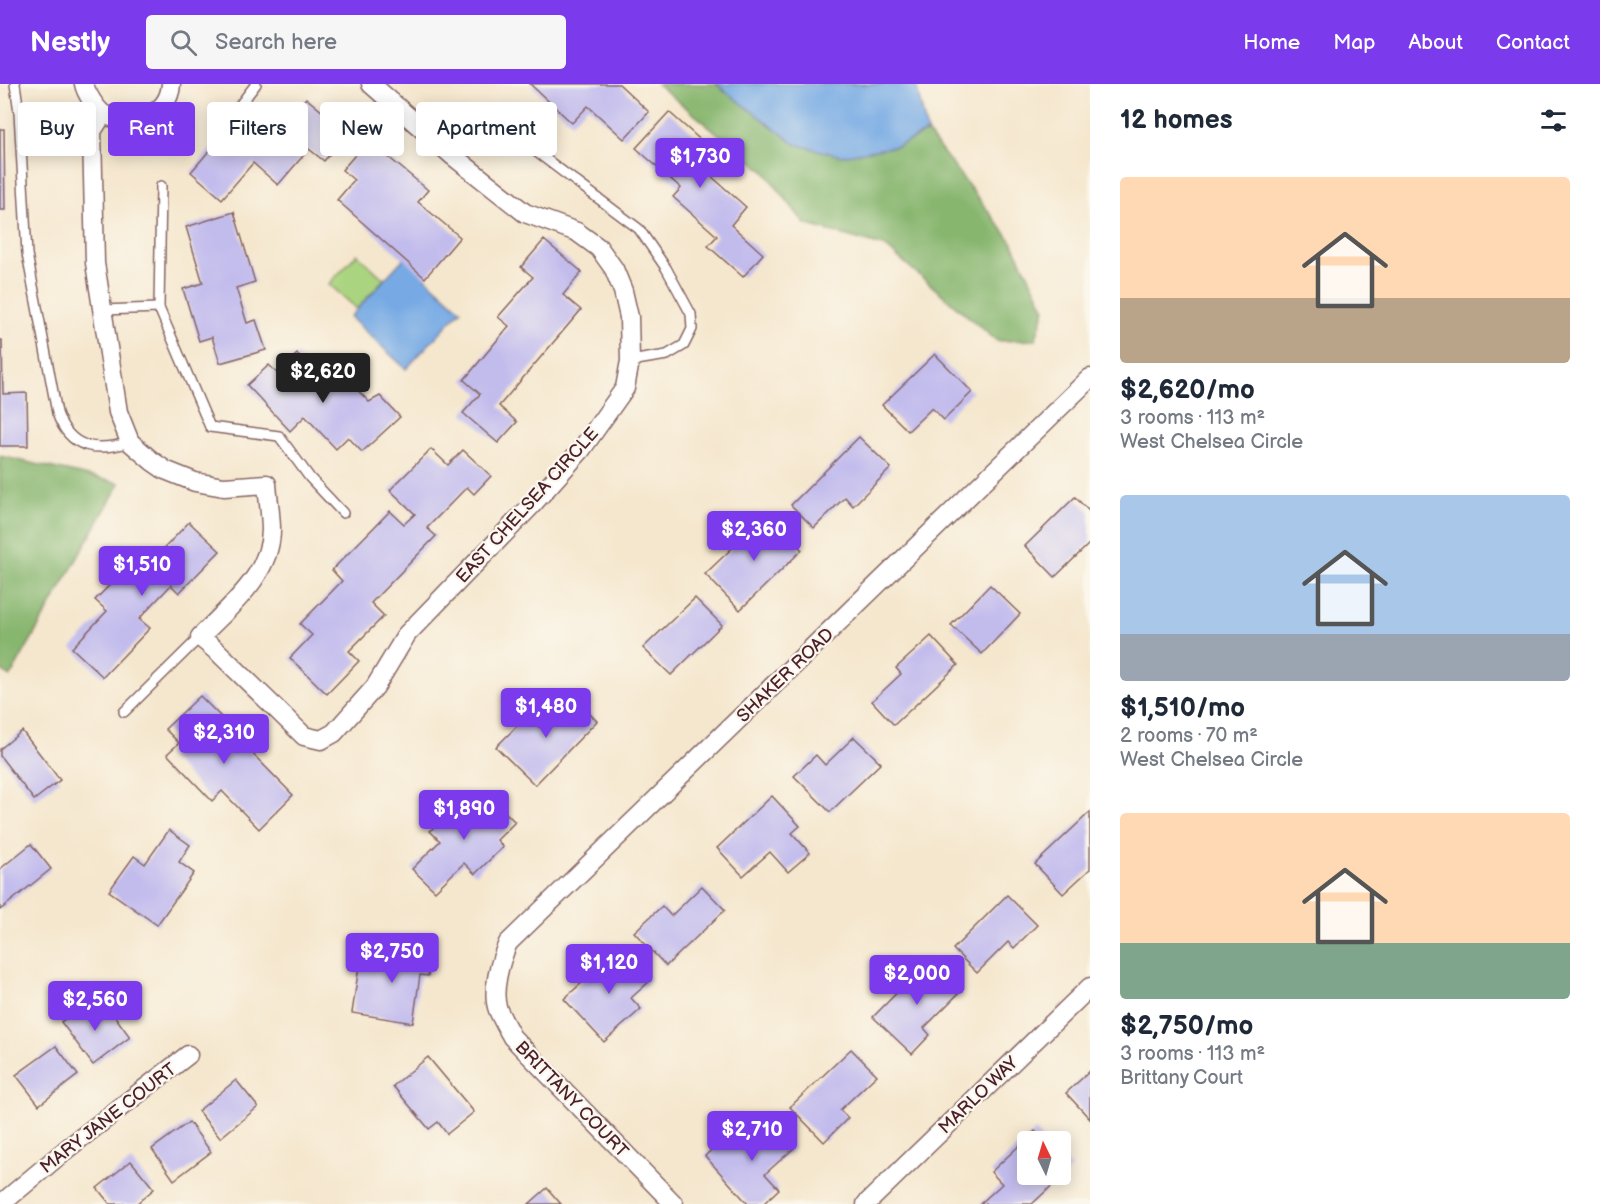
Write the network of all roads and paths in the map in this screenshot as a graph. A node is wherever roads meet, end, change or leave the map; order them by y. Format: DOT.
graph roads {
  1 [pos="15,84"];
  2 [pos="84,84"];
  3 [pos="171,84"];
  4 [pos="256,84"];
  5 [pos="371,84"];
  6 [pos="242,102"];
  7 [pos="103,114"];
  8 [pos="542,156"];
  9 [pos="161,186"];
  10 [pos="159,308"];
  11 [pos="102,310"];
  12 [pos="630,361"];
  13 [pos="1090,378"];
  14 [pos="130,442"];
  15 [pos="343,513"];
  16 [pos="200,637"];
  17 [pos="124,712"];
  18 [pos="497,981"];
  19 [pos="1090,987"];
  20 [pos="188,1055"];
  21 [pos="1,1204"];
  22 [pos="674,1204"];
  23 [pos="866,1204"];
  1 -- 14 [label="lane"];
  2 -- 7 [label="street"];
  3 -- 7 [label="street"];
  4 -- 6 [label="lane"];
  5 -- 12 [label="street, EAST CHELSEA CIRCLE"];
  7 -- 11 [label="street"];
  8 -- 12 [label="lane"];
  9 -- 10 [label="lane"];
  10 -- 11 [label="lane"];
  10 -- 15 [label="lane"];
  11 -- 14 [label="street"];
  12 -- 16 [label="street, EAST CHELSEA CIRCLE"];
  13 -- 18 [label="street, SHAKER ROAD"];
  14 -- 16 [label="street"];
  16 -- 17 [label="lane"];
  18 -- 22 [label="street, BRITTANY COURT"];
  19 -- 23 [label="street, MARLO WAY"];
  20 -- 21 [label="street, MARY JANE COURT"];
}
